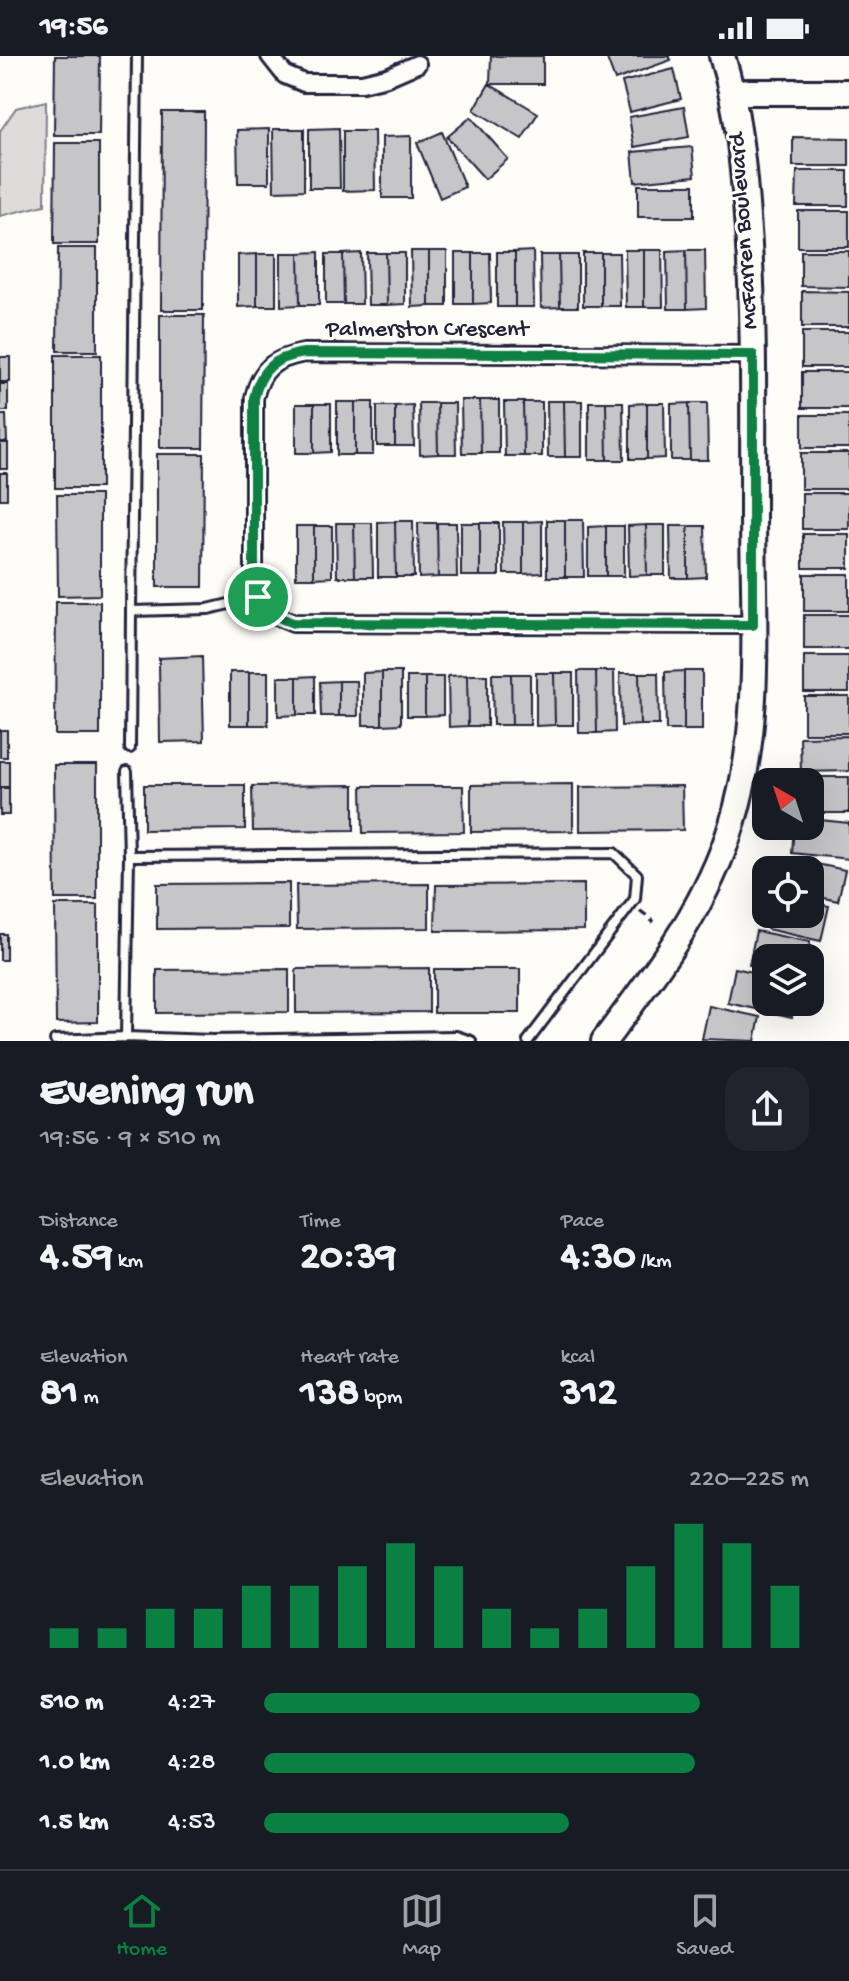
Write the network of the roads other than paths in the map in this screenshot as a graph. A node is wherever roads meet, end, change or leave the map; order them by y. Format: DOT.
graph roads {
  1 [pos="137,56"];
  2 [pos="270,56"];
  3 [pos="722,56"];
  4 [pos="417,64"];
  5 [pos="731,92"];
  6 [pos="849,92"];
  7 [pos="753,355"];
  8 [pos="258,597"];
  9 [pos="131,611"];
  10 [pos="753,625"];
  11 [pos="130,748"];
  12 [pos="127,772"];
  13 [pos="129,856"];
  14 [pos="126,1037"];
  15 [pos="55,1040"];
  16 [pos="471,1041"];
  17 [pos="528,1041"];
  18 [pos="604,1041"];
  1 -- 9 [label="lane"];
  2 -- 4 [label="street"];
  3 -- 5 [label="street, McFarren Boulevard"];
  5 -- 6 [label="street"];
  5 -- 7 [label="street, McFarren Boulevard"];
  7 -- 8 [label="street, Palmerston Crescent"];
  7 -- 10 [label="street, McFarren Boulevard"];
  8 -- 9 [label="lane"];
  8 -- 10 [label="street"];
  9 -- 11 [label="lane"];
  10 -- 18 [label="street, McFarren Boulevard"];
  12 -- 13 [label="lane"];
  13 -- 14 [label="lane"];
  13 -- 17 [label="lane"];
  14 -- 15 [label="lane"];
  14 -- 16 [label="lane"];
}
